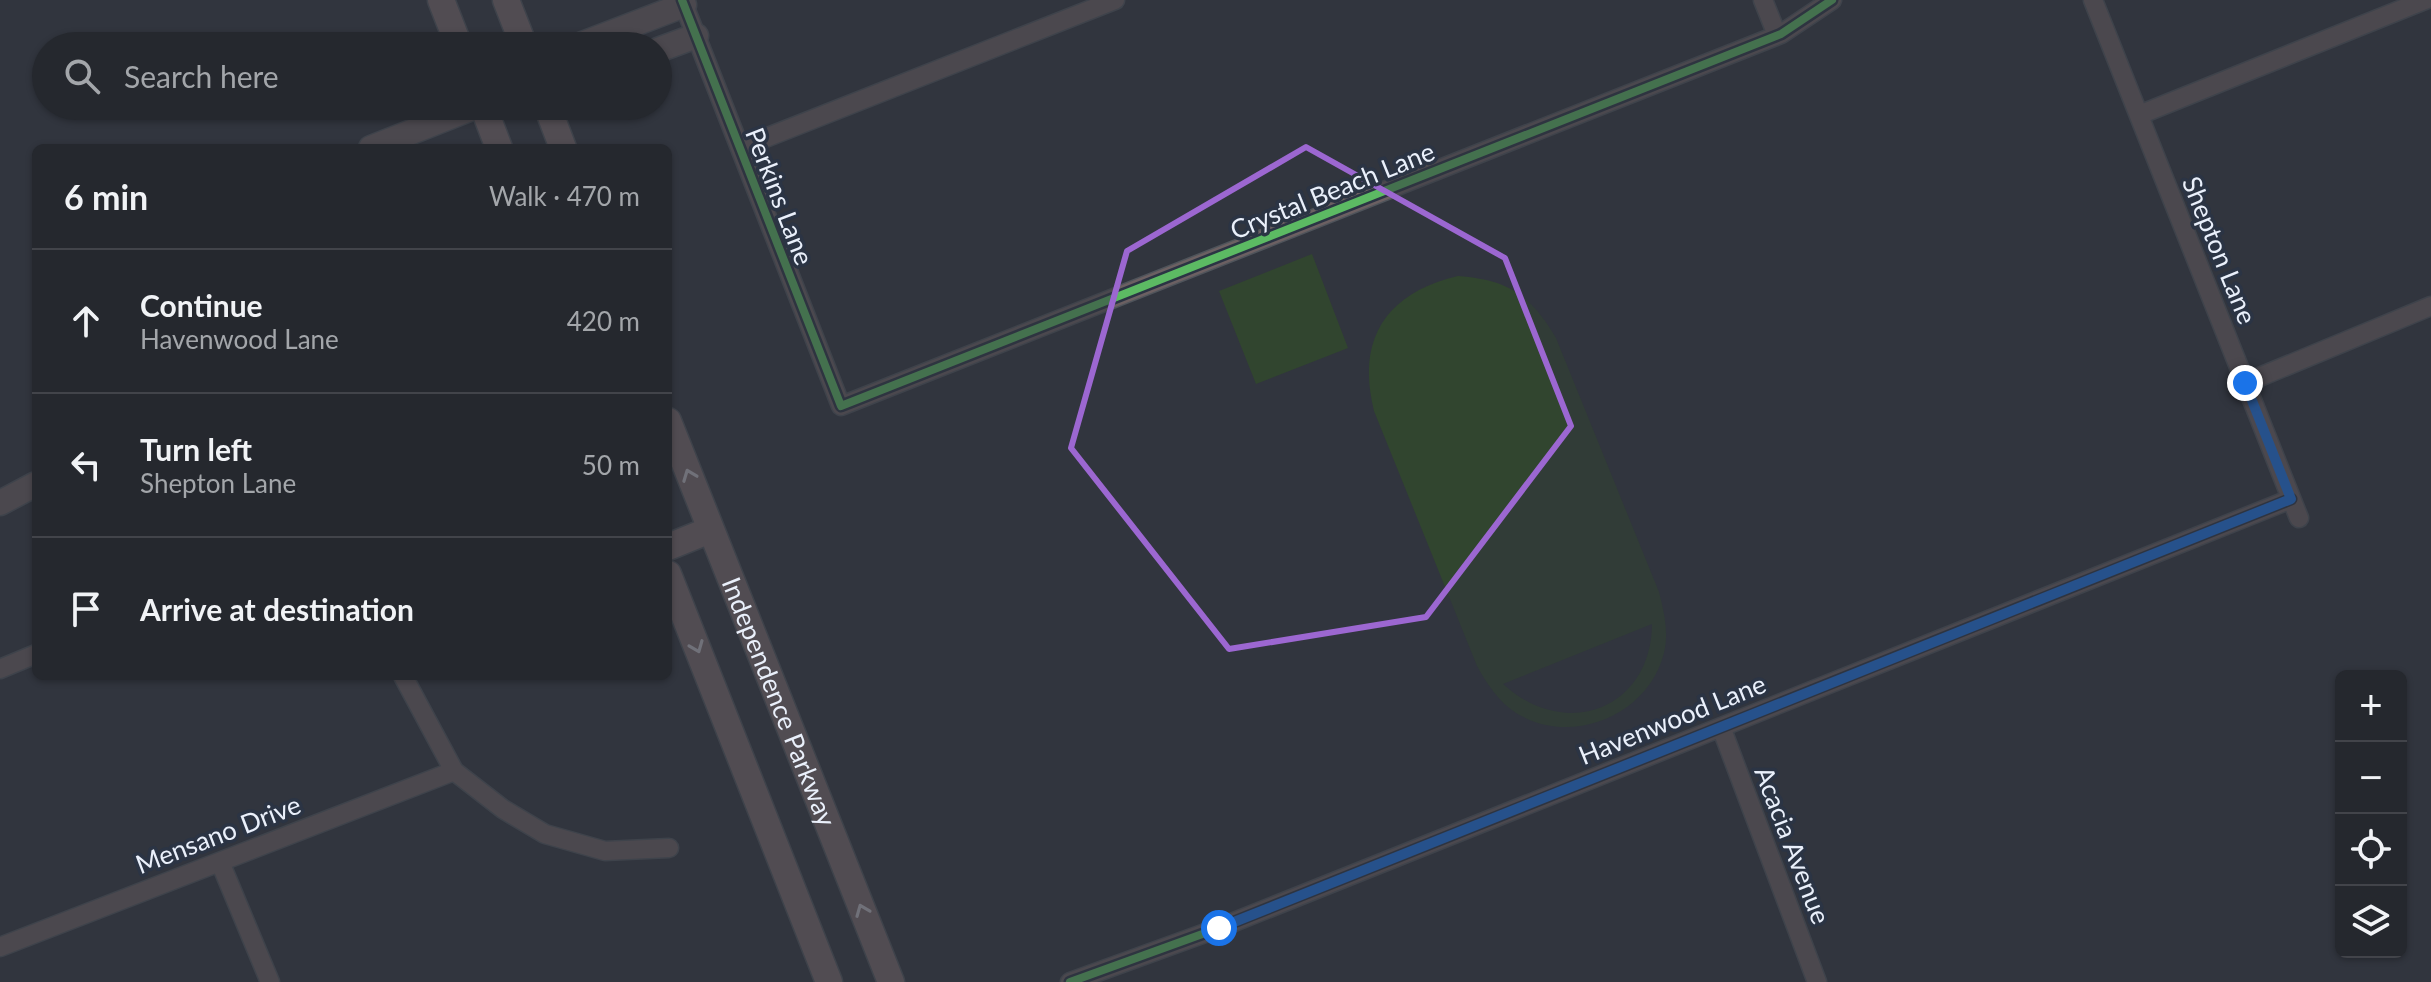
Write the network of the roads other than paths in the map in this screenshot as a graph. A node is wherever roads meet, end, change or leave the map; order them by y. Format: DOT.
graph roads {
  1 [pos="441,0"];
  2 [pos="506,0"];
  3 [pos="1115,0"];
  4 [pos="1763,0"];
  5 [pos="1832,0"];
  6 [pos="2093,0"];
  7 [pos="2425,0"];
  8 [pos="683,2"];
  9 [pos="454,32"];
  10 [pos="519,32"];
  11 [pos="611,32"];
  12 [pos="1777,35"];
  13 [pos="696,36"];
  14 [pos="672,45"];
  15 [pos="2139,115"];
  16 [pos="444,120"];
  17 [pos="486,120"];
  18 [pos="552,120"];
  19 [pos="381,144"];
  20 [pos="497,144"];
  21 [pos="561,144"];
  22 [pos="740,148"];
  23 [pos="2431,306"];
  24 [pos="2245,383"];
  25 [pos="841,406"];
  26 [pos="672,431"];
  27 [pos="32,486"];
  28 [pos="2291,499"];
  29 [pos="0,503"];
  30 [pos="2299,518"];
  31 [pos="710,530"];
  32 [pos="672,545"];
  33 [pos="672,584"];
  34 [pos="32,656"];
  35 [pos="0,669"];
  36 [pos="405,680"];
  37 [pos="1721,727"];
  38 [pos="454,771"];
  39 [pos="669,848"];
  40 [pos="220,862"];
  41 [pos="0,947"];
  42 [pos="270,982"];
  43 [pos="829,982"];
  44 [pos="891,982"];
  45 [pos="1070,982"];
  46 [pos="1817,982"];
  1 -- 9 [label="main road"];
  2 -- 10 [label="main road"];
  3 -- 22 [label="street"];
  4 -- 12 [label="street"];
  5 -- 12 [label="street, Crystal Beach Lane"];
  6 -- 15 [label="street, Shepton Lane"];
  7 -- 15 [label="street"];
  8 -- 11 [label="street"];
  8 -- 13 [label="street, Perkins Lane"];
  12 -- 25 [label="street, Crystal Beach Lane"];
  13 -- 14 [label="street"];
  13 -- 22 [label="street, Perkins Lane"];
  15 -- 24 [label="street, Shepton Lane"];
  16 -- 19 [label="street"];
  17 -- 20 [label="main road"];
  18 -- 21 [label="main road"];
  22 -- 25 [label="street, Perkins Lane"];
  23 -- 24 [label="street"];
  24 -- 28 [label="street, Shepton Lane"];
  31 -- 26 [label="main road, Independence Parkway, one-way"];
  27 -- 29 [label="street"];
  28 -- 30 [label="street, Shepton Lane"];
  28 -- 37 [label="street, Havenwood Lane"];
  31 -- 32 [label="main road"];
  44 -- 31 [label="main road, Independence Parkway, one-way"];
  33 -- 43 [label="main road, one-way"];
  34 -- 35 [label="street"];
  36 -- 38 [label="street"];
  37 -- 45 [label="street, Havenwood Lane"];
  37 -- 46 [label="street, Acacia Avenue"];
  38 -- 39 [label="street"];
  38 -- 40 [label="street, Mensano Drive"];
  40 -- 41 [label="street, Mensano Drive"];
  40 -- 42 [label="street"];
}
